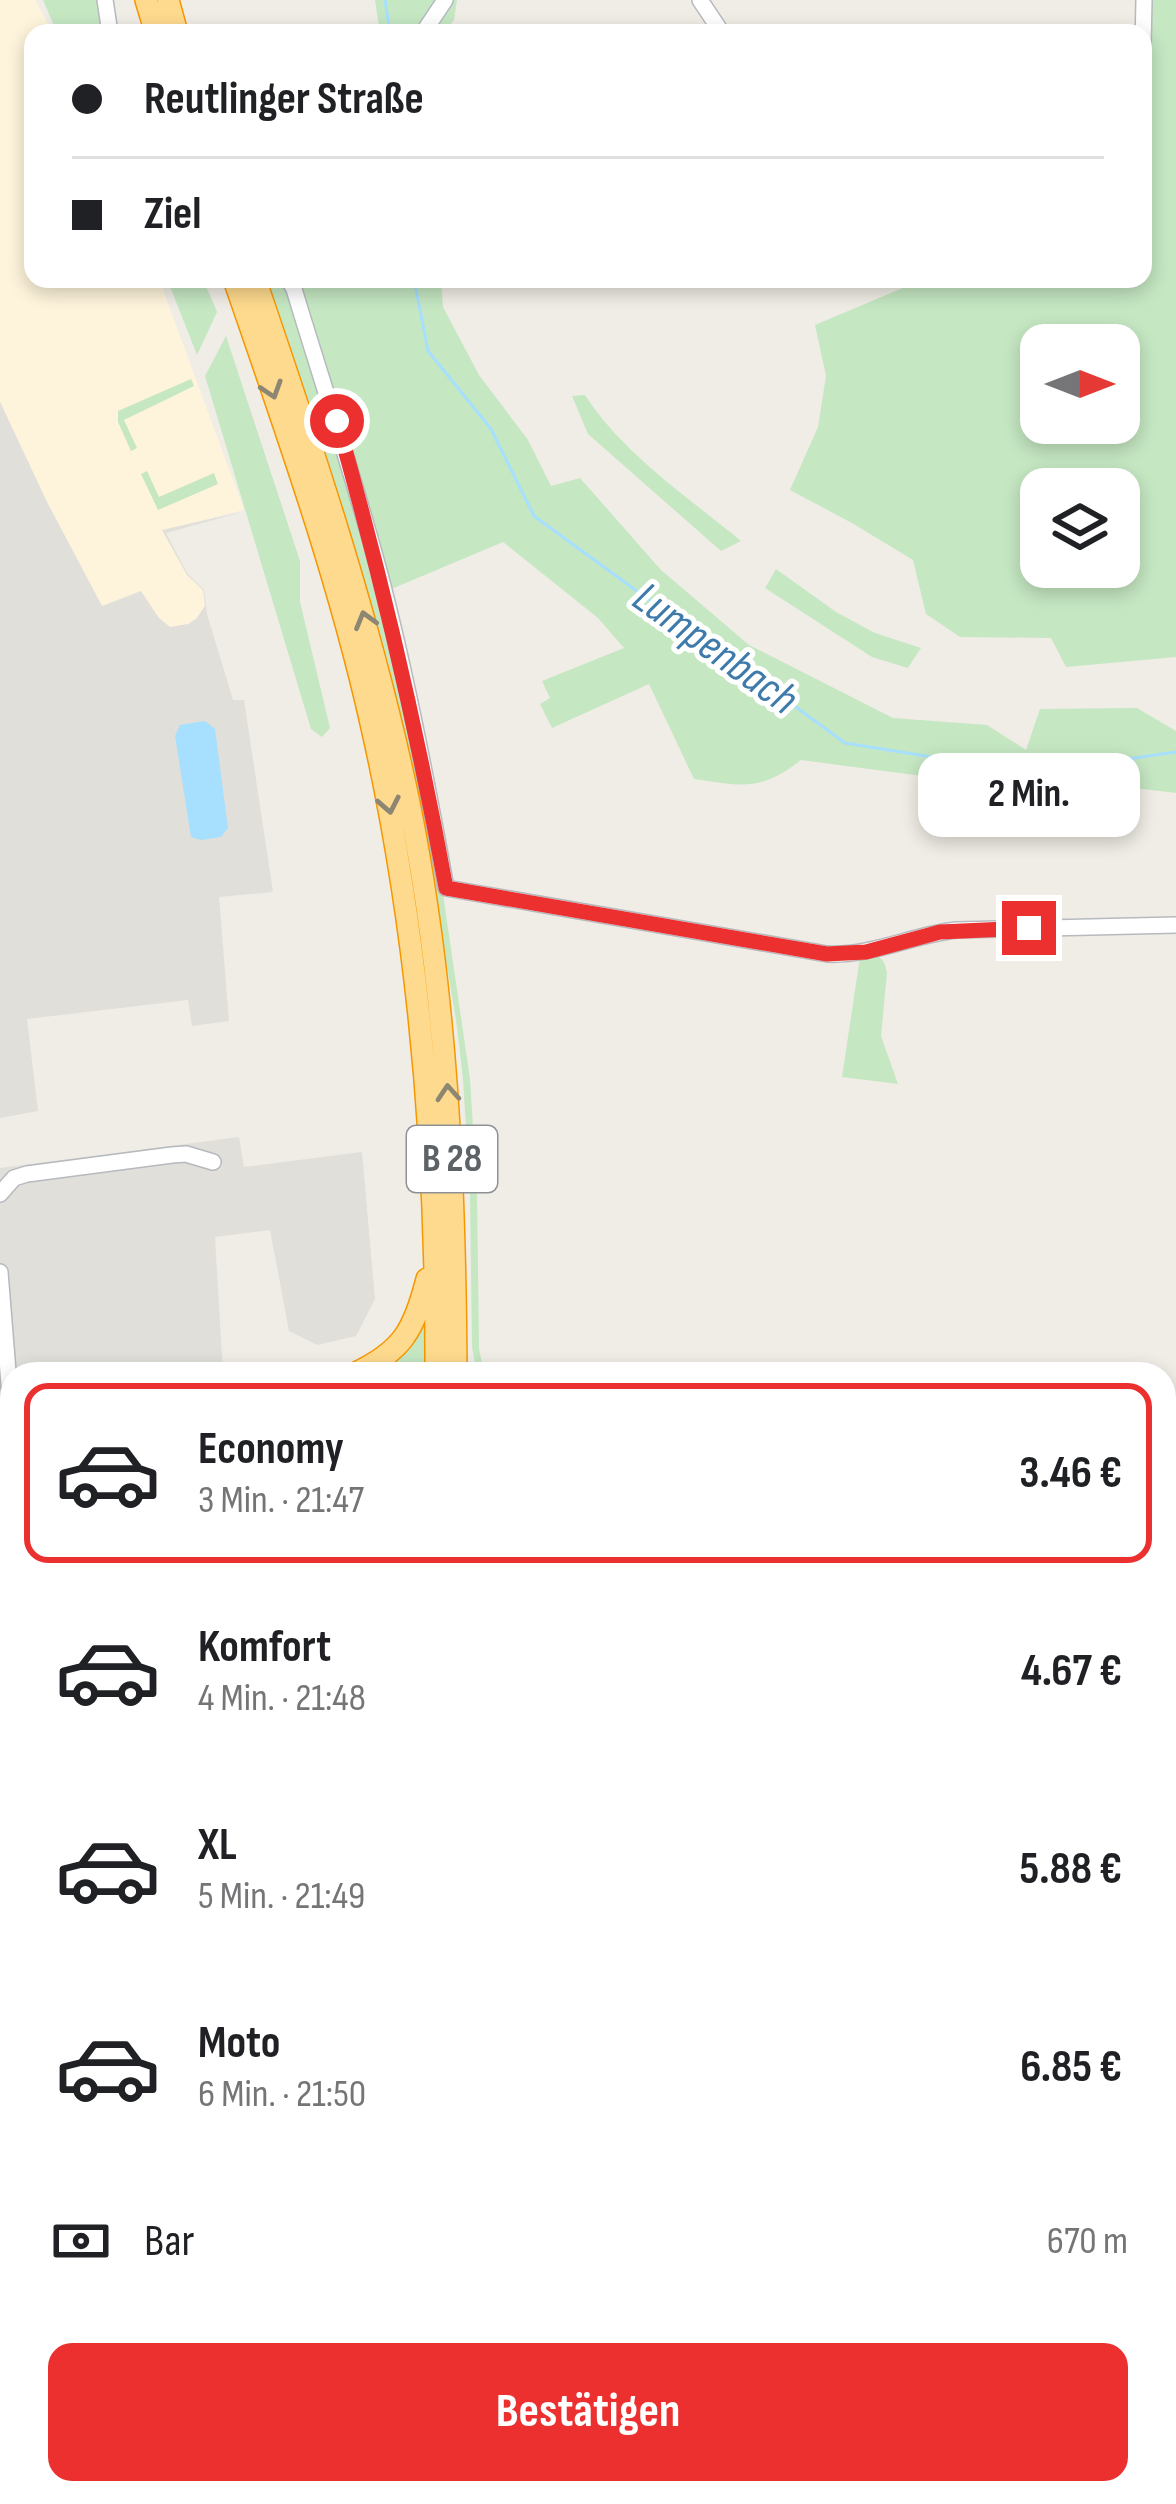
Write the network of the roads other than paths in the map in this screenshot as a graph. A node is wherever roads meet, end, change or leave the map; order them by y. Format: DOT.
graph roads {
  1 [pos="238,288"];
  2 [pos="259,288"];
  3 [pos="296,288"];
  4 [pos="1176,925"];
  5 [pos="213,1162"];
  6 [pos="0,1195"];
  7 [pos="435,1256"];
  8 [pos="0,1272"];
  9 [pos="455,1336"];
  10 [pos="7,1362"];
  11 [pos="376,1362"];
  12 [pos="436,1362"];
  13 [pos="456,1362"];
  14 [pos="465,1362"];
  1 -- 7 [label="highway, B 28, one-way"];
  9 -- 2 [label="highway, B 28, one-way"];
  3 -- 4 [label="street"];
  5 -- 6 [label="street"];
  7 -- 11 [label="highway"];
  7 -- 12 [label="highway, B 28"];
  8 -- 10 [label="street"];
  9 -- 13 [label="highway, B 28"];
  9 -- 14 [label="highway"];
}
